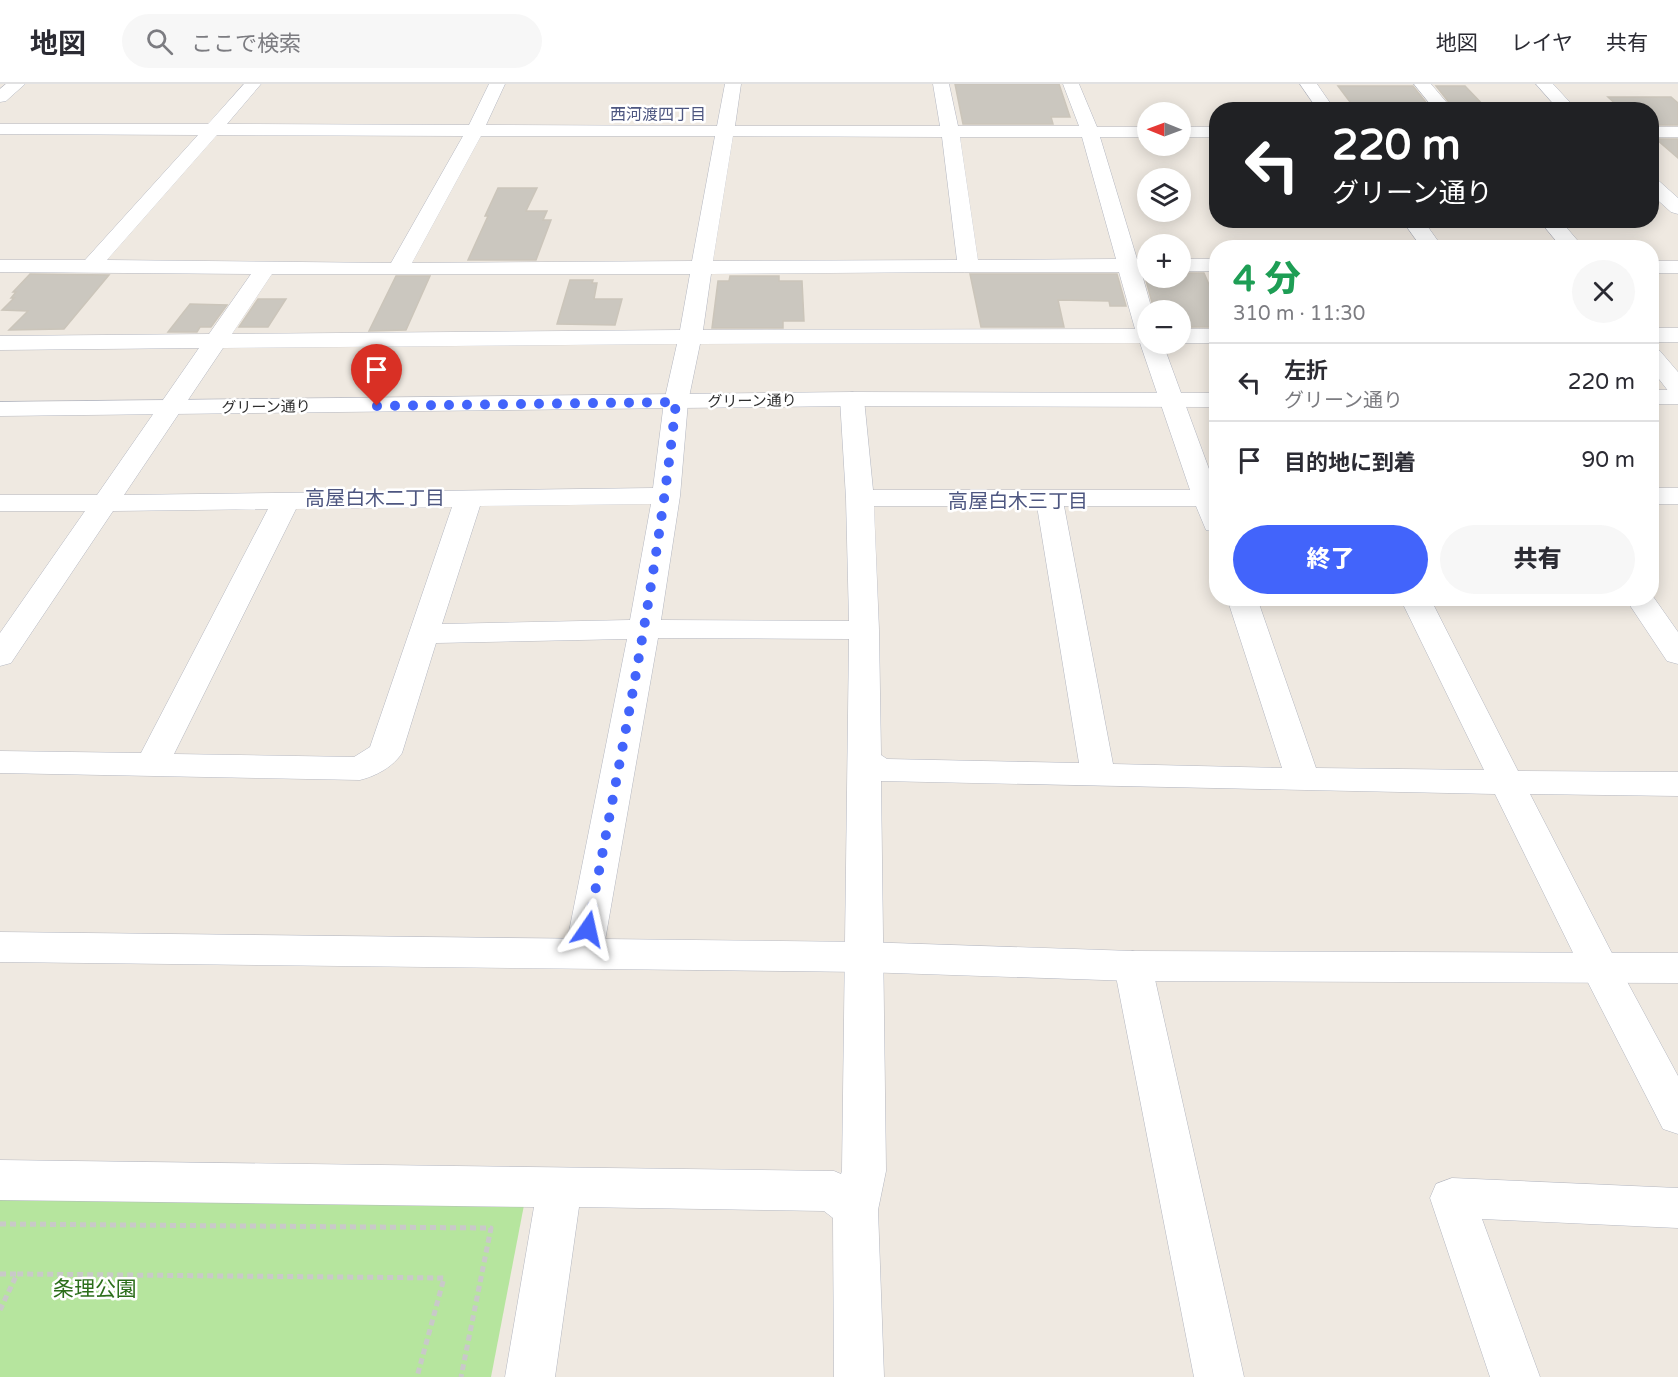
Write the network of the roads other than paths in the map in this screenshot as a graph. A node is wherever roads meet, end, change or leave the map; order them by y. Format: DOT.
graph roads {
  1 [pos="17,84"];
  2 [pos="253,84"];
  3 [pos="497,84"];
  4 [pos="732,84"];
  5 [pos="941,84"];
  6 [pos="1071,84"];
  7 [pos="1308,84"];
  8 [pos="1422,84"];
  9 [pos="1544,84"];
  10 [pos="0,97"];
  11 [pos="1322,102"];
  12 [pos="1438,102"];
  13 [pos="1561,102"];
  14 [pos="0,129"];
  15 [pos="212,131"];
  16 [pos="474,132"];
  17 [pos="726,132"];
  18 [pos="1090,132"];
  19 [pos="1137,132"];
  20 [pos="1191,132"];
  21 [pos="1209,132"];
  22 [pos="1659,132"];
  23 [pos="1678,132"];
  24 [pos="950,133"];
  25 [pos="1659,191"];
  26 [pos="1678,208"];
  27 [pos="1556,228"];
  28 [pos="1567,240"];
  29 [pos="1137,262"];
  30 [pos="1137,265"];
  31 [pos="1191,265"];
  32 [pos="1209,265"];
  33 [pos="0,266"];
  34 [pos="91,266"];
  35 [pos="969,267"];
  36 [pos="1659,267"];
  37 [pos="1678,267"];
  38 [pos="266,268"];
  39 [pos="700,268"];
  40 [pos="398,269"];
  41 [pos="1137,335"];
  42 [pos="1659,335"];
  43 [pos="1678,335"];
  44 [pos="1191,336"];
  45 [pos="1209,336"];
  46 [pos="690,337"];
  47 [pos="216,342"];
  48 [pos="0,343"];
  49 [pos="1154,354"];
  50 [pos="1659,364"];
  51 [pos="1678,387"];
  52 [pos="1659,397"];
  53 [pos="1678,397"];
  54 [pos="852,399"];
  55 [pos="1209,400"];
  56 [pos="1170,401"];
  57 [pos="676,402"];
  58 [pos="0,409"];
  59 [pos="170,409"];
  60 [pos="1209,491"];
  61 [pos="666,496"];
  62 [pos="1659,496"];
  63 [pos="1678,496"];
  64 [pos="469,497"];
  65 [pos="860,498"];
  66 [pos="1048,498"];
  67 [pos="1209,498"];
  68 [pos="285,502"];
  69 [pos="0,503"];
  70 [pos="106,503"];
  71 [pos="1245,606"];
  72 [pos="1419,606"];
  73 [pos="1645,606"];
  74 [pos="644,629"];
  75 [pos="864,630"];
  76 [pos="426,634"];
  77 [pos="1678,654"];
  78 [pos="0,656"];
  79 [pos="865,761"];
  80 [pos="0,762"];
  81 [pos="152,765"];
  82 [pos="1098,774"];
  83 [pos="1303,780"];
  84 [pos="1507,782"];
  85 [pos="1678,784"];
  86 [pos="0,947"];
  87 [pos="584,952"];
  88 [pos="864,957"];
  89 [pos="1132,966"];
  90 [pos="1599,967"];
  91 [pos="1678,968"];
  92 [pos="1678,1116"];
  93 [pos="0,1180"];
  94 [pos="560,1188"];
  95 [pos="1678,1208"];
  96 [pos="855,1210"];
  97 [pos="531,1377"];
  98 [pos="859,1377"];
  99 [pos="1219,1377"];
  100 [pos="1515,1377"];
  1 -- 10 [label="street"];
  2 -- 15 [label="street"];
  3 -- 16 [label="street"];
  4 -- 17 [label="street"];
  5 -- 24 [label="street"];
  6 -- 18 [label="street"];
  7 -- 11 [label="street"];
  8 -- 12 [label="street"];
  9 -- 13 [label="street"];
  14 -- 15 [label="street"];
  15 -- 16 [label="street"];
  15 -- 34 [label="street"];
  16 -- 17 [label="street"];
  16 -- 40 [label="street"];
  17 -- 24 [label="street"];
  17 -- 39 [label="street"];
  18 -- 19 [label="street"];
  18 -- 24 [label="street"];
  18 -- 29 [label="street"];
  20 -- 21 [label="street"];
  22 -- 23 [label="street"];
  24 -- 35 [label="street"];
  25 -- 26 [label="street"];
  27 -- 28 [label="street"];
  30 -- 35 [label="street"];
  31 -- 32 [label="street"];
  33 -- 34 [label="street"];
  34 -- 38 [label="street"];
  35 -- 39 [label="street"];
  36 -- 37 [label="street"];
  38 -- 40 [label="street"];
  38 -- 47 [label="street"];
  39 -- 40 [label="street"];
  39 -- 46 [label="street"];
  41 -- 46 [label="street"];
  42 -- 43 [label="street"];
  44 -- 45 [label="street"];
  46 -- 47 [label="street"];
  46 -- 57 [label="street"];
  47 -- 48 [label="street"];
  47 -- 59 [label="street"];
  49 -- 56 [label="street"];
  50 -- 51 [label="street"];
  52 -- 53 [label="street"];
  54 -- 56 [label="street, グリーン通り"];
  54 -- 57 [label="street, グリーン通り"];
  54 -- 65 [label="street"];
  55 -- 56 [label="street, グリーン通り"];
  56 -- 60 [label="street"];
  57 -- 59 [label="street, グリーン通り"];
  57 -- 61 [label="street"];
  58 -- 59 [label="street, グリーン通り"];
  59 -- 70 [label="street"];
  61 -- 64 [label="street"];
  61 -- 74 [label="street"];
  62 -- 63 [label="street"];
  64 -- 68 [label="street"];
  64 -- 76 [label="street"];
  65 -- 66 [label="street"];
  65 -- 75 [label="street"];
  66 -- 67 [label="street"];
  66 -- 82 [label="street"];
  68 -- 70 [label="street"];
  68 -- 81 [label="street"];
  69 -- 70 [label="street"];
  70 -- 78 [label="street"];
  71 -- 83 [label="street"];
  72 -- 84 [label="street"];
  73 -- 77 [label="street"];
  74 -- 75 [label="street"];
  74 -- 76 [label="street"];
  74 -- 87 [label="street"];
  75 -- 79 [label="street"];
  76 -- 81 [label="street"];
  79 -- 82 [label="street"];
  79 -- 88 [label="street"];
  80 -- 81 [label="street"];
  82 -- 83 [label="street"];
  83 -- 84 [label="street"];
  84 -- 85 [label="street"];
  84 -- 90 [label="street"];
  86 -- 87 [label="street"];
  87 -- 88 [label="street"];
  88 -- 89 [label="street"];
  88 -- 96 [label="street"];
  89 -- 90 [label="street"];
  89 -- 99 [label="street"];
  90 -- 91 [label="street"];
  90 -- 92 [label="street"];
  93 -- 94 [label="street"];
  94 -- 96 [label="street"];
  94 -- 97 [label="street"];
  95 -- 100 [label="street"];
  96 -- 98 [label="street"];
}
